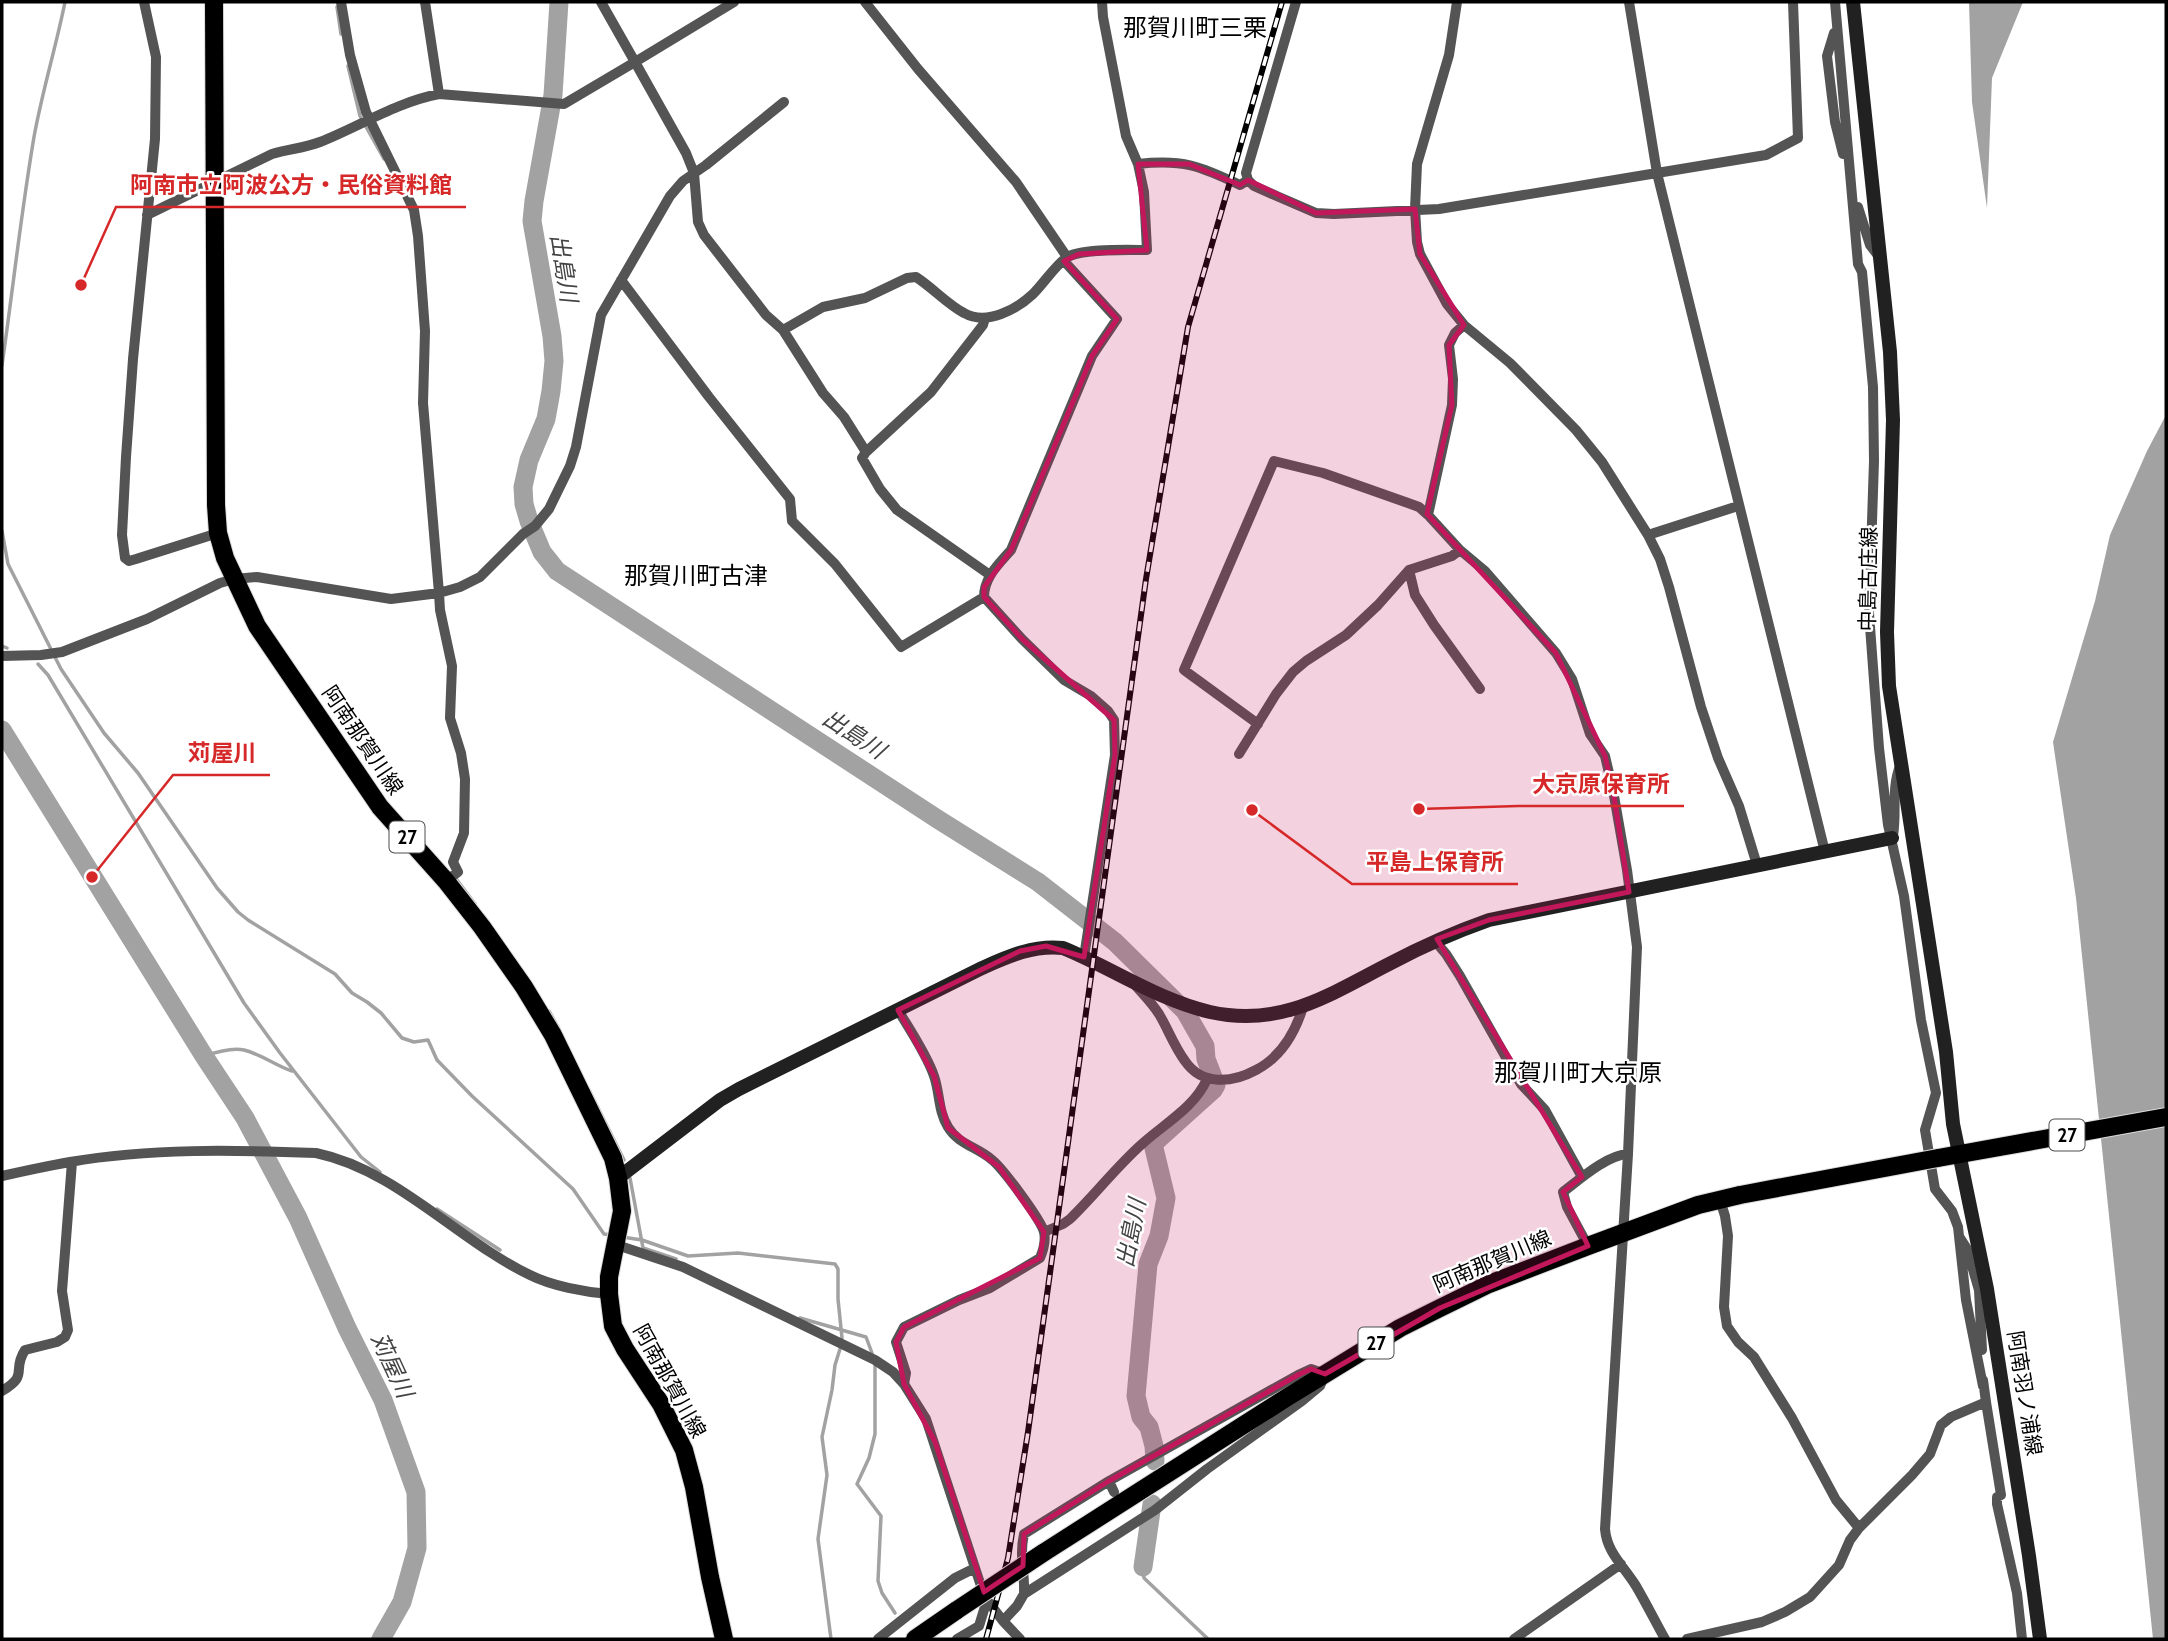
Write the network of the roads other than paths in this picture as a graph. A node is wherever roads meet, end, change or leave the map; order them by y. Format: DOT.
graph roads {
  1 [pos="144,2"];
  2 [pos="214,2"];
  3 [pos="341,2"];
  4 [pos="425,2"];
  5 [pos="601,2"];
  6 [pos="734,2"];
  7 [pos="865,2"];
  8 [pos="1102,2"];
  9 [pos="1296,2"];
  10 [pos="1457,2"];
  11 [pos="1629,2"];
  12 [pos="1793,2"];
  13 [pos="1835,2"];
  14 [pos="1853,2"];
  15 [pos="635,62"];
  16 [pos="439,94"];
  17 [pos="784,102"];
  18 [pos="365,122"];
  19 [pos="1138,164"];
  20 [pos="694,173"];
  21 [pos="1657,173"];
  22 [pos="1248,180"];
  23 [pos="215,183"];
  24 [pos="1852,187"];
  25 [pos="1415,209"];
  26 [pos="147,215"];
  27 [pos="1880,258"];
  28 [pos="1065,259"];
  29 [pos="621,280"];
  30 [pos="985,317"];
  31 [pos="1464,325"];
  32 [pos="783,330"];
  33 [pos="866,452"];
  34 [pos="1738,506"];
  35 [pos="1428,515"];
  36 [pos="218,533"];
  37 [pos="1648,535"];
  38 [pos="1460,550"];
  39 [pos="1409,570"];
  40 [pos="989,575"];
  41 [pos="234,579"];
  42 [pos="436,593"];
  43 [pos="984,597"];
  44 [pos="2,656"];
  45 [pos="1480,689"];
  46 [pos="1258,724"];
  47 [pos="1239,754"];
  48 [pos="1900,766"];
  49 [pos="1892,838"];
  50 [pos="1825,852"];
  51 [pos="1757,865"];
  52 [pos="451,878"];
  53 [pos="1629,892"];
  54 [pos="1435,941"];
  55 [pos="1084,957"];
  56 [pos="1131,981"];
  57 [pos="1303,1007"];
  58 [pos="898,1010"];
  59 [pos="1207,1079"];
  60 [pos="2166,1117"];
  61 [pos="1628,1154"];
  62 [pos="1964,1154"];
  63 [pos="72,1162"];
  64 [pos="2,1176"];
  65 [pos="1582,1177"];
  66 [pos="618,1178"];
  67 [pos="1720,1200"];
  68 [pos="1044,1231"];
  69 [pos="1623,1234"];
  70 [pos="1959,1236"];
  71 [pos="617,1245"];
  72 [pos="1588,1246"];
  73 [pos="1983,1289"];
  74 [pos="609,1294"];
  75 [pos="1325,1374"];
  76 [pos="904,1384"];
  77 [pos="1983,1386"];
  78 [pos="2,1391"];
  79 [pos="1986,1402"];
  80 [pos="1858,1528"];
  81 [pos="1621,1564"];
  82 [pos="975,1568"];
  83 [pos="1024,1594"];
  84 [pos="987,1600"];
  85 [pos="1003,1621"];
  86 [pos="724,1639"];
  87 [pos="878,1639"];
  88 [pos="915,1639"];
  89 [pos="957,1639"];
  90 [pos="1020,1639"];
  91 [pos="1514,1639"];
  92 [pos="1665,1639"];
  93 [pos="1687,1639"];
  94 [pos="2022,1639"];
  95 [pos="2040,1639"];
  1 -- 26 [label="street"];
  2 -- 23 [label="main road, 阿南那賀川線 / 27"];
  3 -- 18 [label="street"];
  4 -- 16 [label="street"];
  5 -- 15 [label="street"];
  6 -- 15 [label="street"];
  7 -- 28 [label="street"];
  8 -- 19 [label="street"];
  9 -- 22 [label="street"];
  10 -- 25 [label="street"];
  11 -- 21 [label="street"];
  12 -- 21 [label="street"];
  13 -- 24 [label="street"];
  14 -- 27 [label="main road, 中島古庄線"];
  15 -- 16 [label="street"];
  15 -- 20 [label="street"];
  16 -- 18 [label="street"];
  17 -- 20 [label="street"];
  18 -- 23 [label="street"];
  18 -- 42 [label="street"];
  19 -- 22 [label="street"];
  19 -- 28 [label="street"];
  20 -- 29 [label="street"];
  20 -- 32 [label="street"];
  21 -- 25 [label="street"];
  21 -- 34 [label="street"];
  22 -- 25 [label="street"];
  23 -- 26 [label="street"];
  23 -- 36 [label="main road, 阿南那賀川線 / 27"];
  24 -- 27 [label="street"];
  24 -- 49 [label="street"];
  25 -- 31 [label="street"];
  26 -- 36 [label="street"];
  27 -- 48 [label="main road, 中島古庄線"];
  28 -- 30 [label="street"];
  28 -- 40 [label="street"];
  29 -- 42 [label="street"];
  29 -- 43 [label="street"];
  30 -- 32 [label="street"];
  30 -- 33 [label="street"];
  31 -- 35 [label="street"];
  31 -- 37 [label="street"];
  32 -- 33 [label="street"];
  33 -- 40 [label="street"];
  34 -- 37 [label="street"];
  34 -- 50 [label="street"];
  35 -- 38 [label="street"];
  35 -- 46 [label="street"];
  36 -- 41 [label="main road, 阿南那賀川線 / 27"];
  37 -- 51 [label="street"];
  38 -- 39 [label="street"];
  38 -- 53 [label="street"];
  39 -- 45 [label="street"];
  39 -- 46 [label="street"];
  40 -- 43 [label="street"];
  41 -- 42 [label="street"];
  41 -- 44 [label="street"];
  41 -- 52 [label="main road, 阿南那賀川線 / 27"];
  42 -- 52 [label="street"];
  43 -- 55 [label="street"];
  46 -- 47 [label="street"];
  48 -- 49 [label="street"];
  48 -- 62 [label="main road, 中島古庄線"];
  49 -- 50 [label="main road"];
  49 -- 70 [label="street"];
  50 -- 51 [label="main road"];
  51 -- 53 [label="main road"];
  52 -- 66 [label="main road, 阿南那賀川線 / 27"];
  53 -- 54 [label="main road"];
  53 -- 61 [label="street"];
  54 -- 57 [label="main road"];
  54 -- 65 [label="street"];
  55 -- 56 [label="main road"];
  55 -- 58 [label="main road"];
  56 -- 57 [label="main road"];
  56 -- 59 [label="street"];
  57 -- 59 [label="street"];
  58 -- 66 [label="main road"];
  58 -- 68 [label="street"];
  59 -- 68 [label="street"];
  60 -- 62 [label="main road, 阿南那賀川線 / 27"];
  61 -- 65 [label="street"];
  61 -- 69 [label="street"];
  62 -- 67 [label="main road, 阿南那賀川線 / 27, bridge"];
  62 -- 73 [label="main road, 阿南羽ノ浦線"];
  63 -- 64 [label="street"];
  63 -- 74 [label="street"];
  63 -- 78 [label="street"];
  65 -- 72 [label="street"];
  66 -- 71 [label="main road, 阿南那賀川線 / 27"];
  67 -- 69 [label="main road, 阿南那賀川線 / 27"];
  67 -- 80 [label="street"];
  68 -- 76 [label="street"];
  69 -- 72 [label="main road, 阿南那賀川線 / 27"];
  69 -- 81 [label="street"];
  70 -- 73 [label="street"];
  70 -- 77 [label="street"];
  71 -- 74 [label="main road, 阿南那賀川線 / 27"];
  71 -- 76 [label="street"];
  72 -- 75 [label="main road, 阿南那賀川線 / 27"];
  73 -- 77 [label="street"];
  73 -- 95 [label="main road, 阿南羽ノ浦線"];
  74 -- 86 [label="main road, 阿南那賀川線 / 27"];
  75 -- 83 [label="street"];
  75 -- 83 [label="street"];
  75 -- 88 [label="main road, 阿南那賀川線 / 27, bridge"];
  76 -- 82 [label="street"];
  77 -- 79 [label="street"];
  79 -- 80 [label="street"];
  79 -- 94 [label="street"];
  80 -- 93 [label="street"];
  81 -- 91 [label="street"];
  81 -- 92 [label="street"];
  82 -- 84 [label="street"];
  82 -- 87 [label="street"];
  83 -- 85 [label="street"];
  84 -- 85 [label="street"];
  84 -- 89 [label="street"];
  85 -- 90 [label="street"];
}
